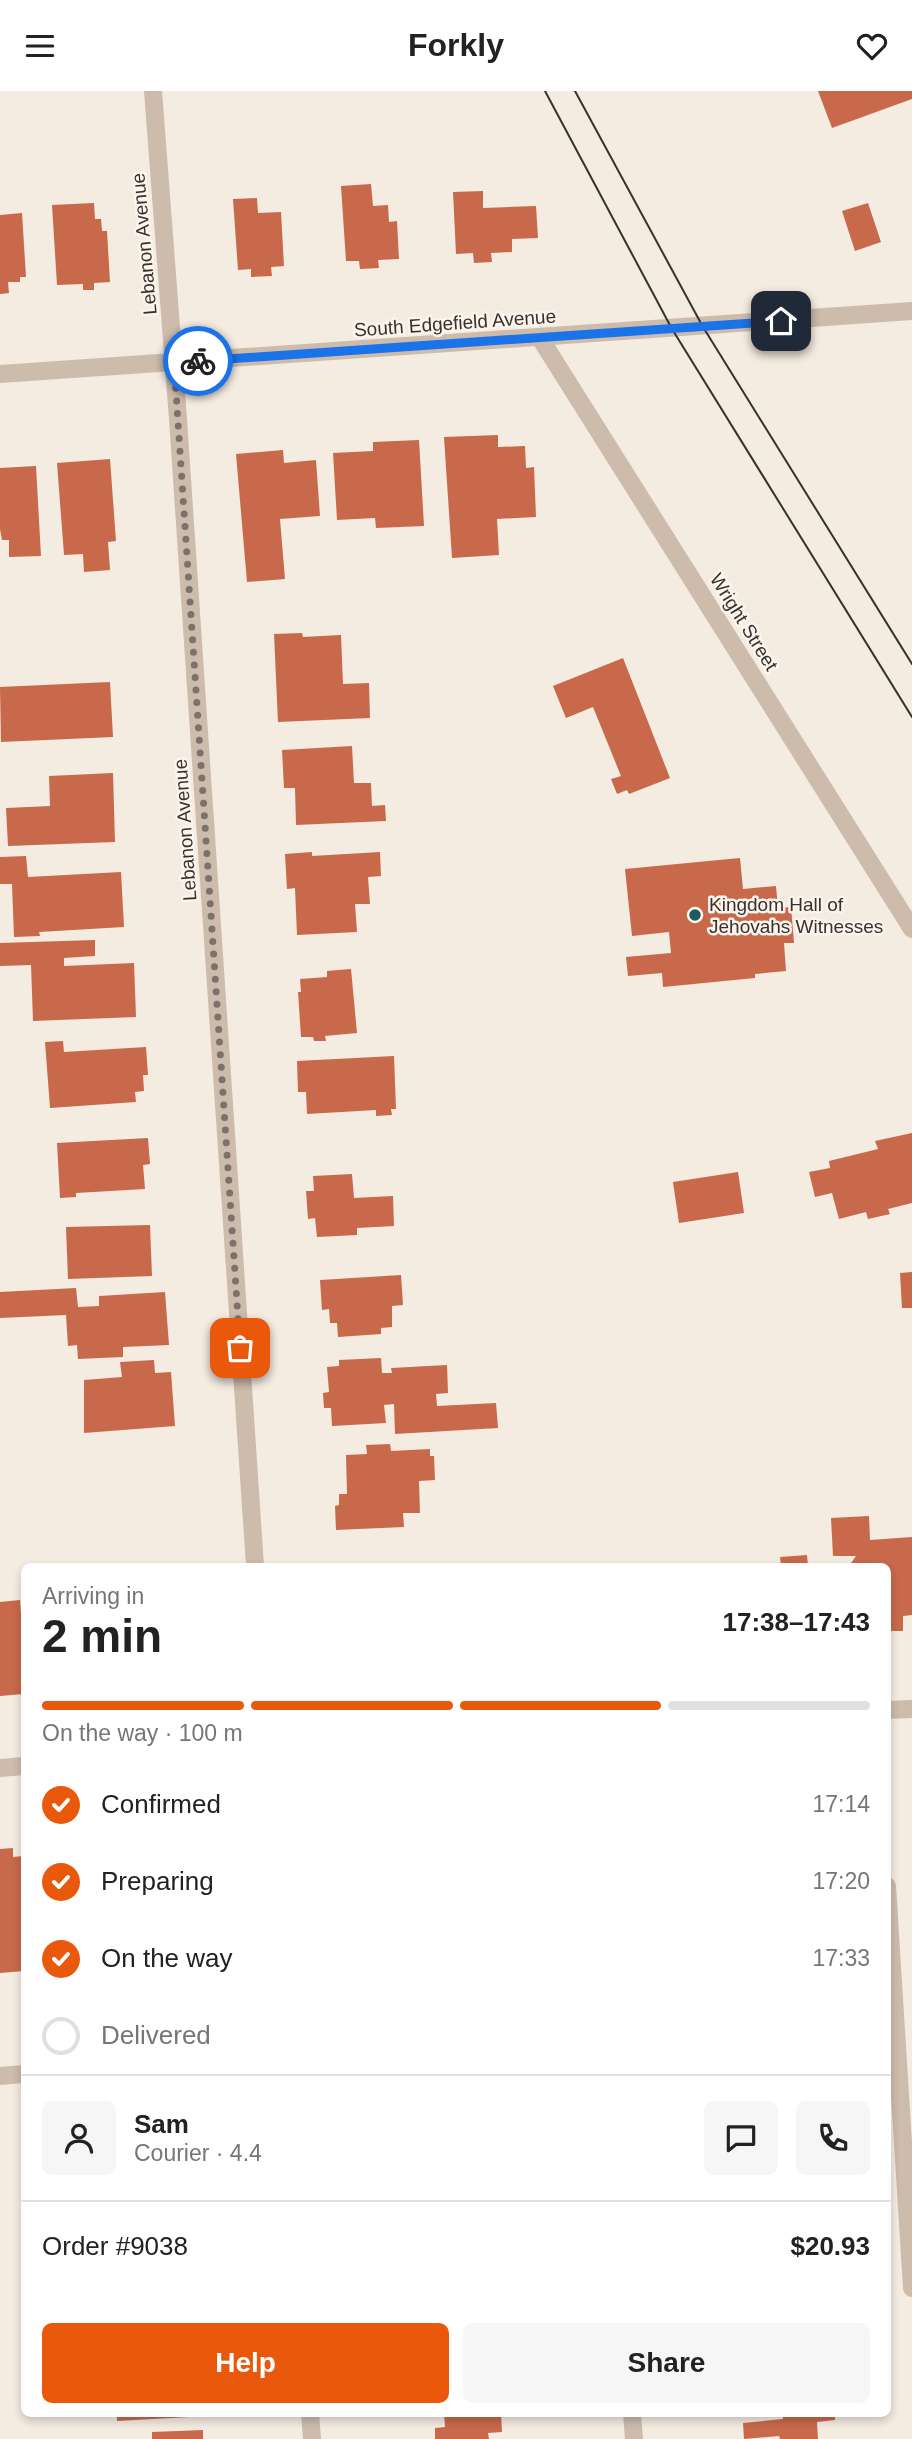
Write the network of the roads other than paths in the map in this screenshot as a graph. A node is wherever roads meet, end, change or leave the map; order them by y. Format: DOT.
graph roads {
  1 [pos="153,91"];
  2 [pos="912,311"];
  3 [pos="540,338"];
  4 [pos="174,362"];
  5 [pos="0,374"];
  6 [pos="912,929"];
  7 [pos="255,1563"];
  8 [pos="912,1709"];
  9 [pos="891,1710"];
  10 [pos="21,1766"];
  11 [pos="0,1768"];
  12 [pos="891,1950"];
  13 [pos="21,2074"];
  14 [pos="0,2076"];
  15 [pos="912,2288"];
  16 [pos="310,2417"];
  17 [pos="632,2417"];
  18 [pos="312,2439"];
  19 [pos="634,2439"];
  1 -- 4 [label="street, Lebanon Avenue"];
  2 -- 3 [label="street, South Edgefield Avenue"];
  3 -- 4 [label="street, South Edgefield Avenue"];
  3 -- 6 [label="street, Wright Street"];
  4 -- 5 [label="street, South Edgefield Avenue"];
  4 -- 7 [label="street, Lebanon Avenue"];
  8 -- 9 [label="street"];
  10 -- 11 [label="street"];
  12 -- 15 [label="street"];
  13 -- 14 [label="street"];
  16 -- 18 [label="street"];
  17 -- 19 [label="street"];
}
